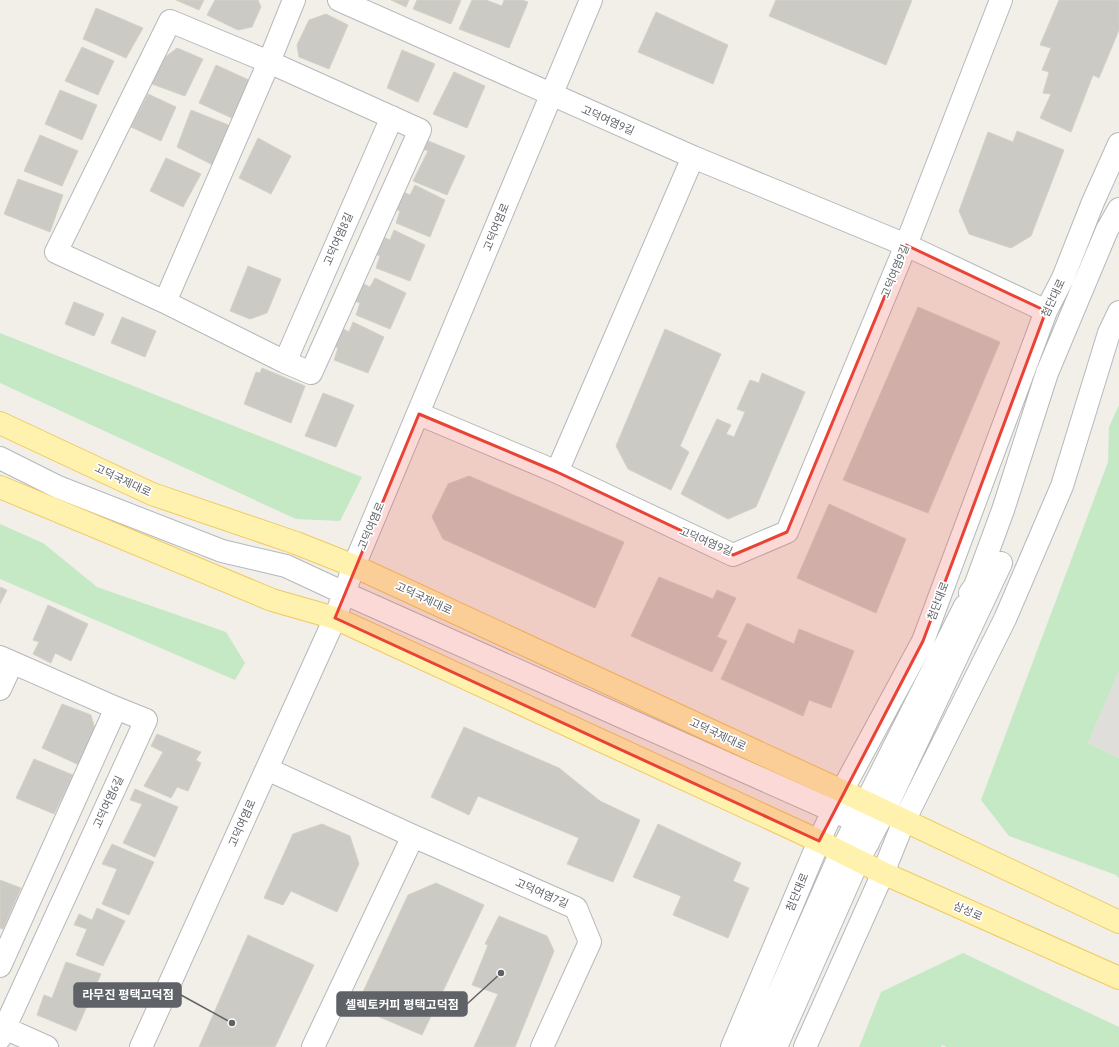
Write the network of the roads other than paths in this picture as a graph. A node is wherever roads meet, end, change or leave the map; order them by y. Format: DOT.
graph roads {
  1 [pos="294,0"];
  2 [pos="340,0"];
  3 [pos="591,0"];
  4 [pos="1001,0"];
  5 [pos="269,62"];
  6 [pos="551,94"];
  7 [pos="392,117"];
  8 [pos="1119,144"];
  9 [pos="693,157"];
  10 [pos="1119,209"];
  11 [pos="1113,235"];
  12 [pos="906,245"];
  13 [pos="1063,278"];
  14 [pos="165,302"];
  15 [pos="1046,311"];
  16 [pos="1119,312"];
  17 [pos="1060,342"];
  18 [pos="285,362"];
  19 [pos="419,414"];
  20 [pos="0,423"];
  21 [pos="0,458"];
  22 [pos="0,469"];
  23 [pos="557,472"];
  24 [pos="0,488"];
  25 [pos="1000,563"];
  26 [pos="286,566"];
  27 [pos="354,566"];
  28 [pos="975,586"];
  29 [pos="340,606"];
  30 [pos="1005,619"];
  31 [pos="923,641"];
  32 [pos="6,660"];
  33 [pos="0,690"];
  34 [pos="116,708"];
  35 [pos="266,768"];
  36 [pos="861,812"];
  37 [pos="884,812"];
  38 [pos="830,817"];
  39 [pos="904,821"];
  40 [pos="413,836"];
  41 [pos="856,852"];
  42 [pos="883,873"];
  43 [pos="1119,922"];
  44 [pos="0,966"];
  45 [pos="1119,978"];
  46 [pos="1,1031"];
  47 [pos="47,1047"];
  48 [pos="141,1047"];
  49 [pos="313,1047"];
  50 [pos="542,1047"];
  51 [pos="732,1047"];
  52 [pos="755,1047"];
  53 [pos="776,1047"];
  54 [pos="805,1047"];
  1 -- 5 [label="street"];
  2 -- 6 [label="street"];
  3 -- 6 [label="street, 고덕여염로"];
  4 -- 12 [label="street, 고덕여염9길"];
  5 -- 7 [label="street"];
  5 -- 14 [label="street"];
  5 -- 14 [label="street"];
  6 -- 9 [label="street, 고덕여염9길"];
  6 -- 19 [label="street, 고덕여염로"];
  7 -- 18 [label="street, 고덕여염8길"];
  7 -- 18 [label="street"];
  8 -- 13 [label="street, 첨단대로"];
  9 -- 12 [label="street, 고덕여염9길"];
  9 -- 23 [label="street"];
  10 -- 11 [label="street"];
  11 -- 13 [label="street"];
  11 -- 17 [label="street"];
  11 -- 25 [label="street"];
  12 -- 15 [label="street, 고덕여염9길"];
  12 -- 23 [label="street, 고덕여염9길"];
  13 -- 15 [label="street, 첨단대로"];
  13 -- 17 [label="street"];
  14 -- 18 [label="street"];
  15 -- 31 [label="street, 첨단대로"];
  16 -- 30 [label="street"];
  17 -- 28 [label="street"];
  19 -- 23 [label="street, 고덕여염9길"];
  19 -- 27 [label="street, 고덕여염로"];
  20 -- 27 [label="main road, 고덕국제대로"];
  21 -- 26 [label="street"];
  22 -- 29 [label="street"];
  24 -- 29 [label="main road"];
  25 -- 30 [label="street"];
  25 -- 37 [label="street"];
  26 -- 27 [label="street"];
  26 -- 29 [label="street"];
  27 -- 29 [label="street, 고덕여염로"];
  27 -- 38 [label="main road, 고덕국제대로"];
  28 -- 31 [label="street"];
  28 -- 36 [label="street"];
  29 -- 35 [label="street, 고덕여염로"];
  29 -- 38 [label="main road"];
  29 -- 38 [label="street"];
  30 -- 39 [label="street"];
  31 -- 38 [label="street, 첨단대로"];
  32 -- 33 [label="street"];
  32 -- 34 [label="street, 고덕여염6길"];
  34 -- 44 [label="street"];
  34 -- 46 [label="street, 고덕여염6길"];
  35 -- 40 [label="street, 고덕여염7길"];
  35 -- 48 [label="street, 고덕여염로"];
  36 -- 37 [label="main road"];
  36 -- 38 [label="main road"];
  36 -- 41 [label="street"];
  36 -- 41 [label="street"];
  37 -- 39 [label="main road"];
  37 -- 41 [label="street"];
  38 -- 41 [label="main road, 삼성로"];
  38 -- 51 [label="street, 첨단대로"];
  39 -- 42 [label="street"];
  39 -- 43 [label="main road"];
  40 -- 49 [label="street"];
  40 -- 50 [label="street, 고덕여염7길"];
  41 -- 42 [label="main road, 삼성로"];
  41 -- 52 [label="street"];
  41 -- 53 [label="street"];
  42 -- 45 [label="main road, 삼성로"];
  42 -- 54 [label="street"];
  46 -- 47 [label="street, 고덕여염6길"];
}
